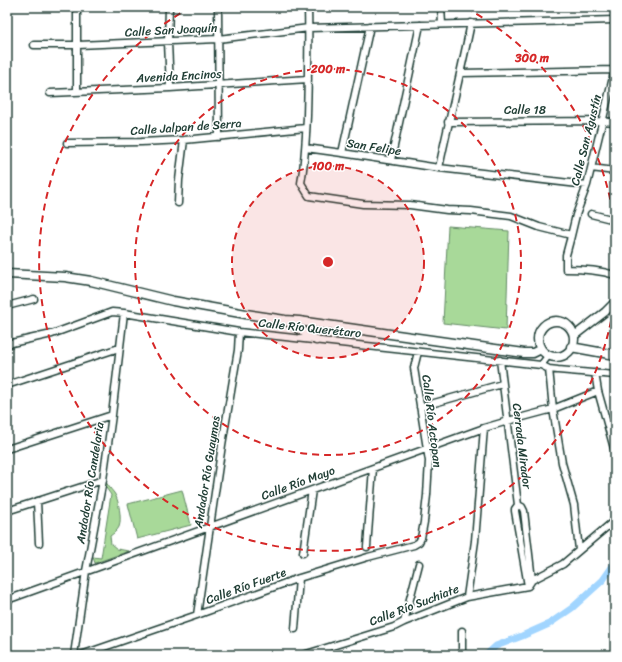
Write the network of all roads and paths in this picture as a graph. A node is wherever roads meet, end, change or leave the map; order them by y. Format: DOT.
graph roads {
  1 [pos="77,7"];
  2 [pos="169,7"];
  3 [pos="218,7"];
  4 [pos="308,7"];
  5 [pos="441,7"];
  6 [pos="615,20"];
  7 [pos="471,23"];
  8 [pos="442,24"];
  9 [pos="420,25"];
  10 [pos="370,26"];
  11 [pos="309,28"];
  12 [pos="218,39"];
  13 [pos="168,42"];
  14 [pos="34,45"];
  15 [pos="78,45"];
  16 [pos="615,69"];
  17 [pos="461,73"];
  18 [pos="308,79"];
  19 [pos="219,84"];
  20 [pos="170,88"];
  21 [pos="77,92"];
  22 [pos="50,93"];
  23 [pos="602,121"];
  24 [pos="448,122"];
  25 [pos="615,122"];
  26 [pos="306,128"];
  27 [pos="219,137"];
  28 [pos="184,140"];
  29 [pos="67,143"];
  30 [pos="306,148"];
  31 [pos="342,153"];
  32 [pos="392,160"];
  33 [pos="439,168"];
  34 [pos="591,168"];
  35 [pos="615,171"];
  36 [pos="587,185"];
  37 [pos="178,203"];
  38 [pos="591,214"];
  39 [pos="615,220"];
  40 [pos="571,236"];
  41 [pos="7,274"];
  42 [pos="615,275"];
  43 [pos="34,299"];
  44 [pos="615,302"];
  45 [pos="7,306"];
  46 [pos="124,313"];
  47 [pos="285,320"];
  48 [pos="239,332"];
  49 [pos="574,336"];
  50 [pos="316,340"];
  51 [pos="7,344"];
  52 [pos="571,347"];
  53 [pos="120,348"];
  54 [pos="541,349"];
  55 [pos="418,352"];
  56 [pos="549,355"];
  57 [pos="615,356"];
  58 [pos="500,360"];
  59 [pos="541,365"];
  60 [pos="549,369"];
  61 [pos="595,373"];
  62 [pos="615,376"];
  63 [pos="502,384"];
  64 [pos="7,385"];
  65 [pos="598,391"];
  66 [pos="420,407"];
  67 [pos="553,409"];
  68 [pos="112,415"];
  69 [pos="508,421"];
  70 [pos="484,428"];
  71 [pos="7,449"];
  72 [pos="427,449"];
  73 [pos="615,452"];
  74 [pos="373,468"];
  75 [pos="103,480"];
  76 [pos="312,490"];
  77 [pos="37,501"];
  78 [pos="518,505"];
  79 [pos="7,511"];
  80 [pos="615,520"];
  81 [pos="210,527"];
  82 [pos="419,542"];
  83 [pos="39,543"];
  84 [pos="367,547"];
  85 [pos="579,550"];
  86 [pos="303,553"];
  87 [pos="419,564"];
  88 [pos="86,571"];
  89 [pos="299,578"];
  90 [pos="532,580"];
  91 [pos="528,586"];
  92 [pos="467,597"];
  93 [pos="7,600"];
  94 [pos="197,615"];
  95 [pos="404,622"];
  96 [pos="295,628"];
  97 [pos="462,631"];
  98 [pos="74,655"];
  99 [pos="81,655"];
  100 [pos="303,655"];
  101 [pos="462,655"];
  1 -- 15 [label="street"];
  2 -- 13 [label="street"];
  3 -- 12 [label="street"];
  4 -- 11 [label="street"];
  5 -- 8 [label="street"];
  6 -- 7 [label="street, Calle San Joaquín"];
  7 -- 8 [label="street, Calle San Joaquín"];
  7 -- 17 [label="street"];
  8 -- 9 [label="street, Calle San Joaquín"];
  9 -- 10 [label="street, Calle San Joaquín"];
  9 -- 32 [label="street"];
  10 -- 11 [label="street, Calle San Joaquín"];
  10 -- 31 [label="street"];
  11 -- 12 [label="street, Calle San Joaquín"];
  11 -- 18 [label="street"];
  12 -- 13 [label="street, Calle San Joaquín"];
  12 -- 19 [label="street"];
  13 -- 15 [label="street, Calle San Joaquín"];
  13 -- 20 [label="street"];
  14 -- 15 [label="street, Calle San Joaquín"];
  15 -- 21 [label="street"];
  16 -- 17 [label="street"];
  16 -- 23 [label="street, Calle San Agustín"];
  17 -- 24 [label="street"];
  18 -- 19 [label="street, Avenida Encinos"];
  18 -- 26 [label="street"];
  19 -- 20 [label="street, Avenida Encinos"];
  19 -- 27 [label="street"];
  20 -- 21 [label="street, Avenida Encinos"];
  21 -- 22 [label="street, Avenida Encinos"];
  23 -- 24 [label="street, Calle 18"];
  23 -- 25 [label="street, Calle 18"];
  23 -- 34 [label="street, Calle San Agustín"];
  24 -- 33 [label="street"];
  26 -- 27 [label="street, Calle Jalpan de Serra"];
  26 -- 30 [label="street"];
  27 -- 28 [label="street, Calle Jalpan de Serra"];
  28 -- 29 [label="street, Calle Jalpan de Serra"];
  28 -- 37 [label="street"];
  30 -- 31 [label="street, San Felipe"];
  30 -- 40 [label="street"];
  31 -- 32 [label="street, San Felipe"];
  32 -- 33 [label="street, San Felipe"];
  33 -- 36 [label="street, San Felipe"];
  34 -- 35 [label="street"];
  34 -- 36 [label="street, Calle San Agustín"];
  36 -- 40 [label="street, Calle San Agustín"];
  38 -- 39 [label="street"];
  40 -- 42 [label="street, Calle San Agustín"];
  41 -- 47 [label="main road, Calle Río Querétaro"];
  43 -- 45 [label="street"];
  44 -- 49 [label="street"];
  46 -- 48 [label="street, Calle Río Querétaro"];
  46 -- 51 [label="street, Calle Río Querétaro"];
  46 -- 53 [label="street, Andador Río Candelaria"];
  47 -- 50 [label="main road"];
  47 -- 54 [label="main road, Calle Río Querétaro"];
  48 -- 50 [label="street, Calle Río Querétaro"];
  48 -- 81 [label="street, Andador Río Guaymas"];
  49 -- 52 [label="main road"];
  49 -- 54 [label="main road"];
  50 -- 55 [label="street, Calle Río Querétaro"];
  52 -- 56 [label="main road"];
  52 -- 57 [label="main road"];
  53 -- 64 [label="street"];
  53 -- 68 [label="street, Andador Río Candelaria"];
  54 -- 56 [label="main road"];
  55 -- 58 [label="street, Calle Río Querétaro"];
  55 -- 66 [label="street, Calle Río Actopan"];
  56 -- 59 [label="street"];
  58 -- 59 [label="street, Calle Río Querétaro"];
  58 -- 63 [label="street, Cerrada Mirador"];
  59 -- 60 [label="street, Calle Río Querétaro"];
  60 -- 61 [label="street, Calle Río Querétaro"];
  60 -- 67 [label="street"];
  61 -- 62 [label="street, Calle Río Querétaro"];
  61 -- 65 [label="street"];
  63 -- 66 [label="street"];
  63 -- 69 [label="street, Cerrada Mirador"];
  65 -- 67 [label="street, Calle Río Mayo"];
  65 -- 73 [label="street"];
  66 -- 72 [label="street, Calle Río Actopan"];
  67 -- 69 [label="street, Calle Río Mayo"];
  67 -- 85 [label="street"];
  68 -- 71 [label="street"];
  68 -- 75 [label="street, Andador Río Candelaria"];
  69 -- 70 [label="street, Calle Río Mayo"];
  69 -- 78 [label="street, Cerrada Mirador"];
  70 -- 72 [label="street, Calle Río Mayo"];
  70 -- 92 [label="street"];
  72 -- 74 [label="street, Calle Río Mayo"];
  72 -- 82 [label="street, Calle Río Actopan"];
  74 -- 76 [label="street, Calle Río Mayo"];
  74 -- 84 [label="street"];
  75 -- 77 [label="street"];
  75 -- 88 [label="street, Andador Río Candelaria"];
  76 -- 81 [label="street, Calle Río Mayo"];
  76 -- 86 [label="street"];
  77 -- 79 [label="street"];
  77 -- 83 [label="street"];
  78 -- 90 [label="street, Cerrada Mirador"];
  78 -- 91 [label="street"];
  80 -- 85 [label="street"];
  81 -- 88 [label="street, Calle Río Mayo"];
  81 -- 94 [label="street, Andador Río Guaymas"];
  82 -- 89 [label="street, Calle Río Fuerte"];
  85 -- 90 [label="street"];
  87 -- 95 [label="street"];
  88 -- 93 [label="street, Calle Río Mayo"];
  88 -- 98 [label="street, Andador Río Candelaria"];
  89 -- 94 [label="street, Calle Río Fuerte"];
  89 -- 96 [label="street"];
  90 -- 91 [label="street"];
  91 -- 92 [label="street, Calle Río Suchiate"];
  92 -- 95 [label="street, Calle Río Suchiate"];
  94 -- 99 [label="street, Calle Río Fuerte"];
  95 -- 100 [label="street, Calle Río Suchiate"];
  97 -- 101 [label="street"];
}
